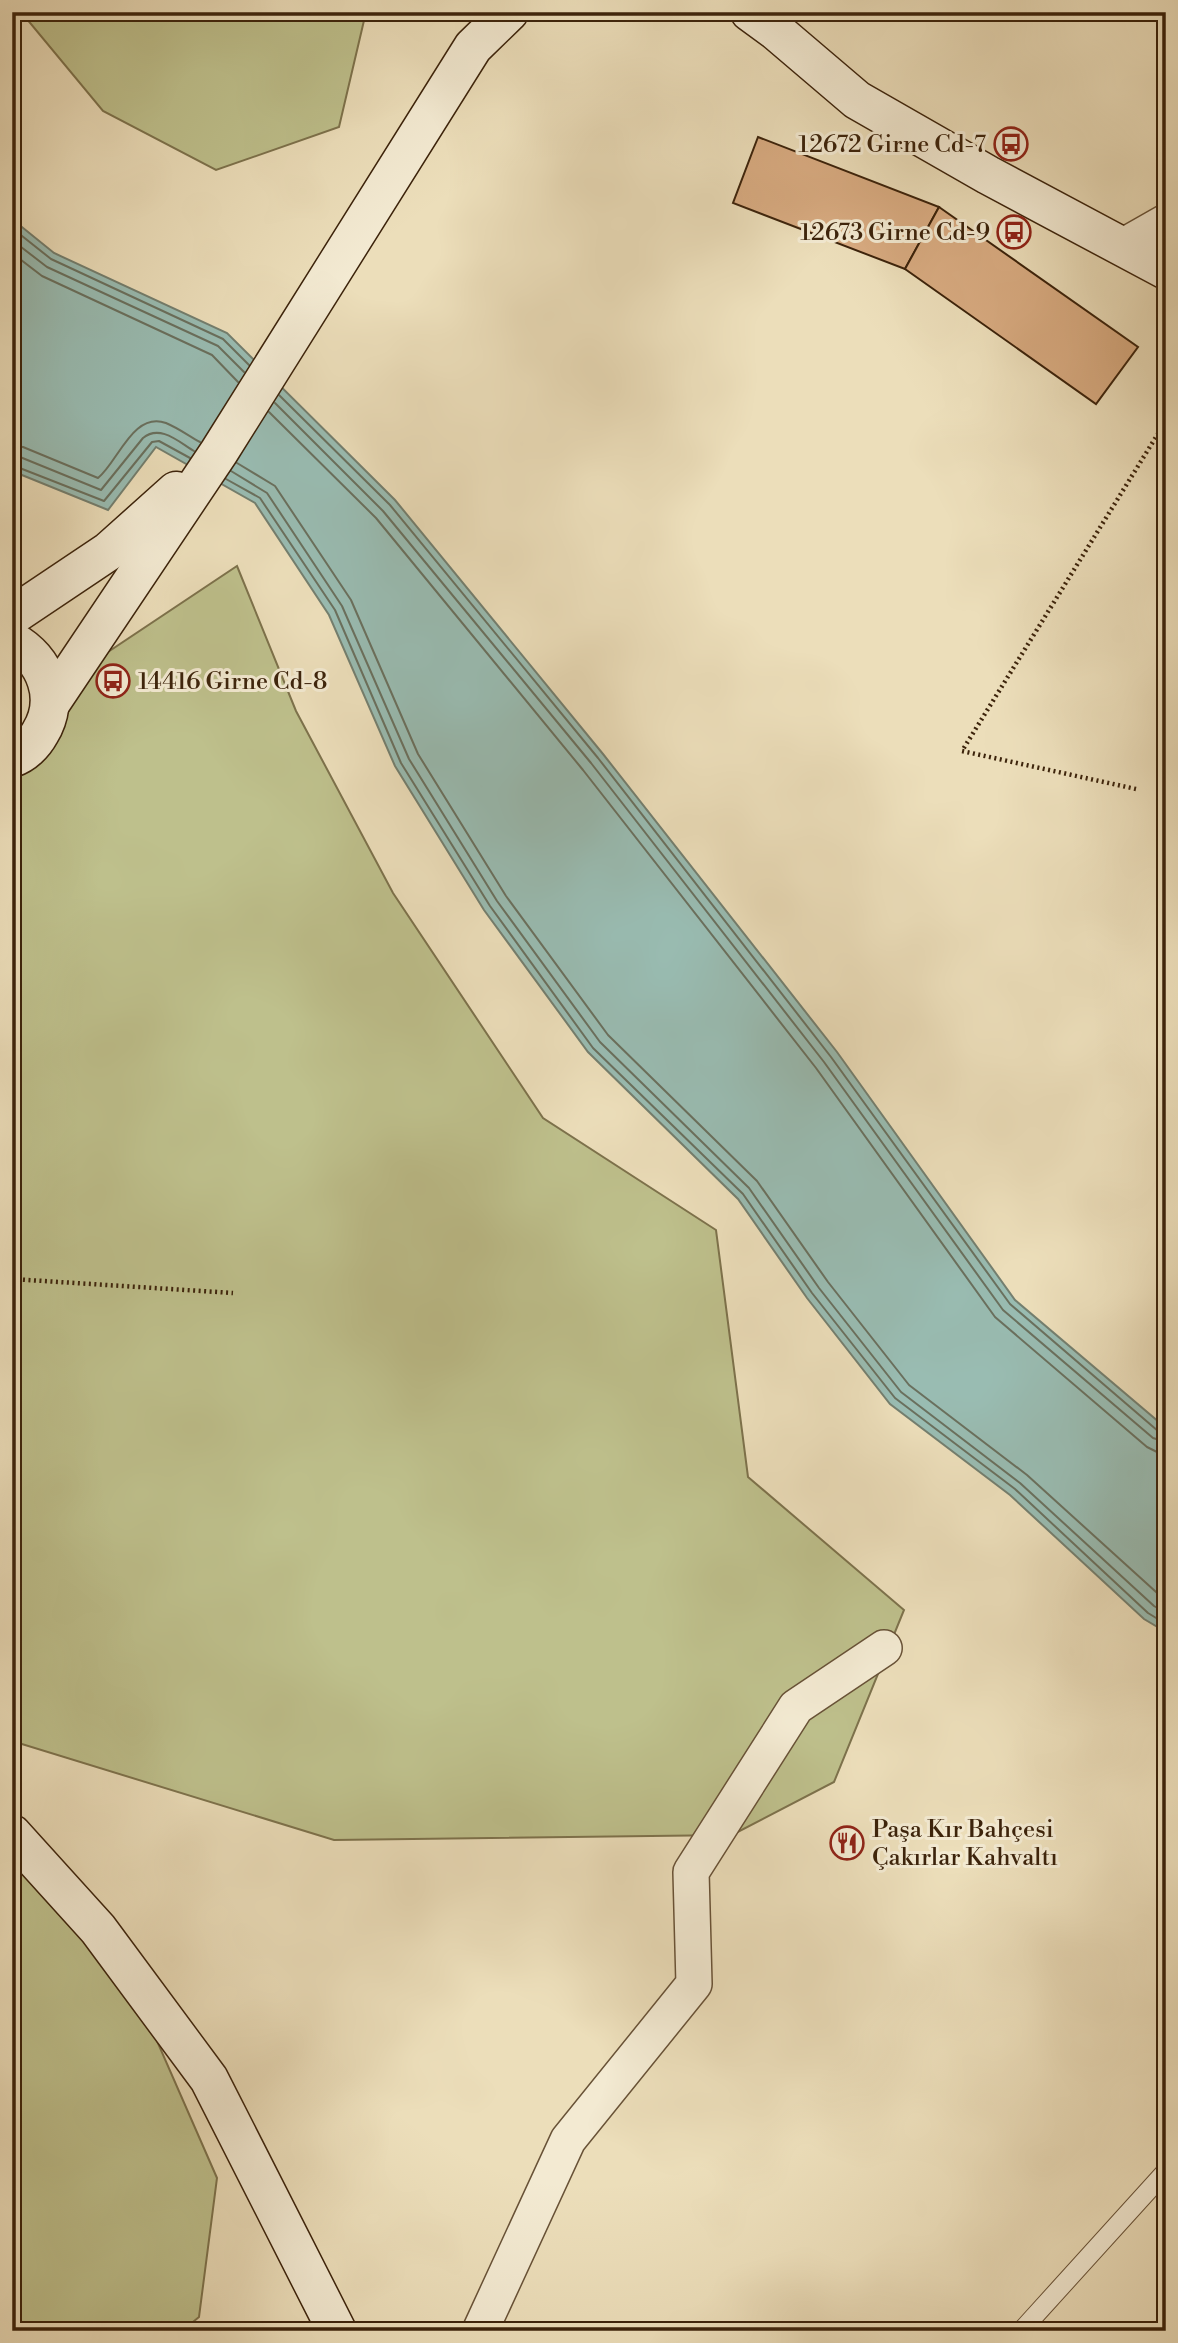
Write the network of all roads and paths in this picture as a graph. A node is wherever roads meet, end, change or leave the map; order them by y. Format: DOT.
graph roads {
  1 [pos="509,12"];
  2 [pos="750,12"];
  3 [pos="1166,222"];
  4 [pos="1122,247"];
  5 [pos="1162,268"];
  6 [pos="219,452"];
  7 [pos="12,616"];
  8 [pos="12,641"];
  9 [pos="50,704"];
  10 [pos="23,751"];
  11 [pos="12,782"];
  12 [pos="1136,789"];
  13 [pos="12,1279"];
  14 [pos="233,1293"];
  15 [pos="884,1647"];
  16 [pos="12,1834"];
  17 [pos="1166,2171"];
  18 [pos="1027,2329"];
  19 [pos="337,2331"];
  20 [pos="480,2331"];
  1 -- 6 [label="street"];
  2 -- 4 [label="street"];
  3 -- 4 [label="street"];
  4 -- 5 [label="street"];
  5 -- 12 [label="path"];
  6 -- 7 [label="street"];
  6 -- 9 [label="street"];
  8 -- 9 [label="street"];
  9 -- 10 [label="street"];
  10 -- 11 [label="street"];
  13 -- 14 [label="path"];
  15 -- 20 [label="street"];
  16 -- 19 [label="street"];
  17 -- 18 [label="lane"];
}
